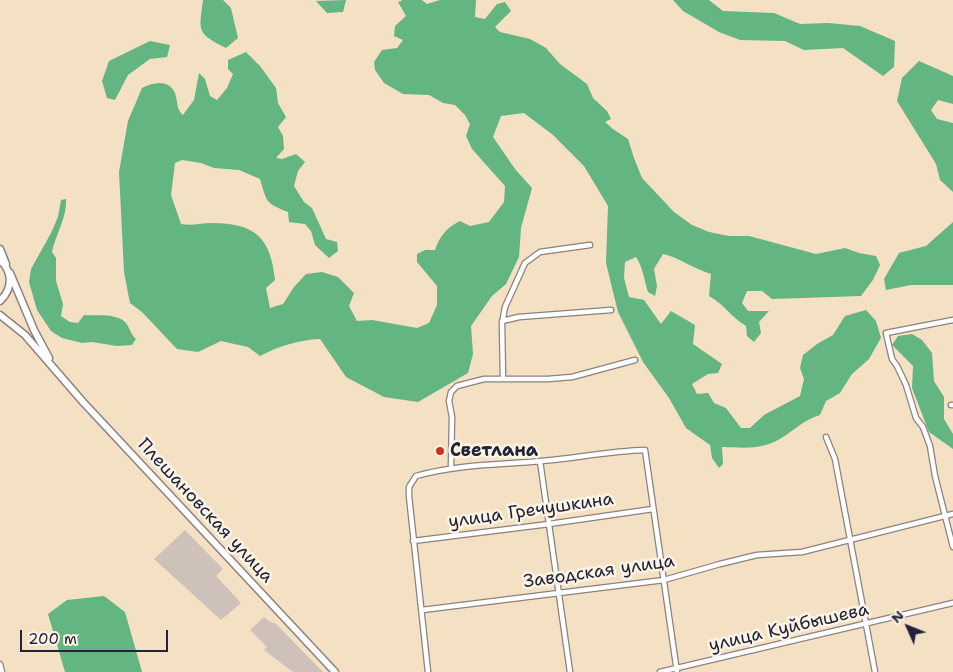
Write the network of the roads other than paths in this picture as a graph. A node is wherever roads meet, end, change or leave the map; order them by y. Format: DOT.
graph roads {
  1 [pos="590,245"];
  2 [pos="0,249"];
  3 [pos="0,260"];
  4 [pos="8,270"];
  5 [pos="0,301"];
  6 [pos="611,310"];
  7 [pos="0,315"];
  8 [pos="953,320"];
  9 [pos="502,322"];
  10 [pos="634,360"];
  11 [pos="55,368"];
  12 [pos="503,379"];
  13 [pos="826,437"];
  14 [pos="540,461"];
  15 [pos="451,468"];
  16 [pos="653,508"];
  17 [pos="953,514"];
  18 [pos="945,516"];
  19 [pos="549,524"];
  20 [pos="851,540"];
  21 [pos="413,541"];
  22 [pos="953,547"];
  23 [pos="664,580"];
  24 [pos="559,592"];
  25 [pos="953,603"];
  26 [pos="422,610"];
  27 [pos="866,624"];
  28 [pos="0,664"];
  29 [pos="676,670"];
  30 [pos="2,672"];
  31 [pos="335,672"];
  32 [pos="428,672"];
  33 [pos="570,672"];
  34 [pos="660,672"];
  35 [pos="876,672"];
  1 -- 9 [label="street"];
  2 -- 4 [label="main road"];
  3 -- 4 [label="main road"];
  4 -- 5 [label="main road"];
  4 -- 11 [label="main road"];
  6 -- 9 [label="street"];
  7 -- 11 [label="main road"];
  8 -- 18 [label="street"];
  9 -- 12 [label="street"];
  10 -- 12 [label="street"];
  11 -- 31 [label="main road, Плешановская улица"];
  12 -- 15 [label="street"];
  13 -- 20 [label="street"];
  14 -- 15 [label="street"];
  14 -- 16 [label="street"];
  14 -- 19 [label="street"];
  15 -- 21 [label="street"];
  16 -- 19 [label="street, улица Гречушкина"];
  16 -- 23 [label="street"];
  17 -- 18 [label="street, Заводская улица"];
  18 -- 20 [label="street, Заводская улица"];
  18 -- 22 [label="street"];
  19 -- 21 [label="street, улица Гречушкина"];
  19 -- 24 [label="street"];
  20 -- 23 [label="street, Заводская улица"];
  20 -- 27 [label="street"];
  21 -- 26 [label="street"];
  23 -- 24 [label="street, Заводская улица"];
  23 -- 29 [label="street"];
  24 -- 26 [label="street, Заводская улица"];
  24 -- 33 [label="street"];
  25 -- 27 [label="street, улица Куйбышева"];
  26 -- 32 [label="street"];
  27 -- 29 [label="street, улица Куйбышева"];
  27 -- 35 [label="street"];
  28 -- 30 [label="street"];
  29 -- 34 [label="street, улица Куйбышева"];
}
